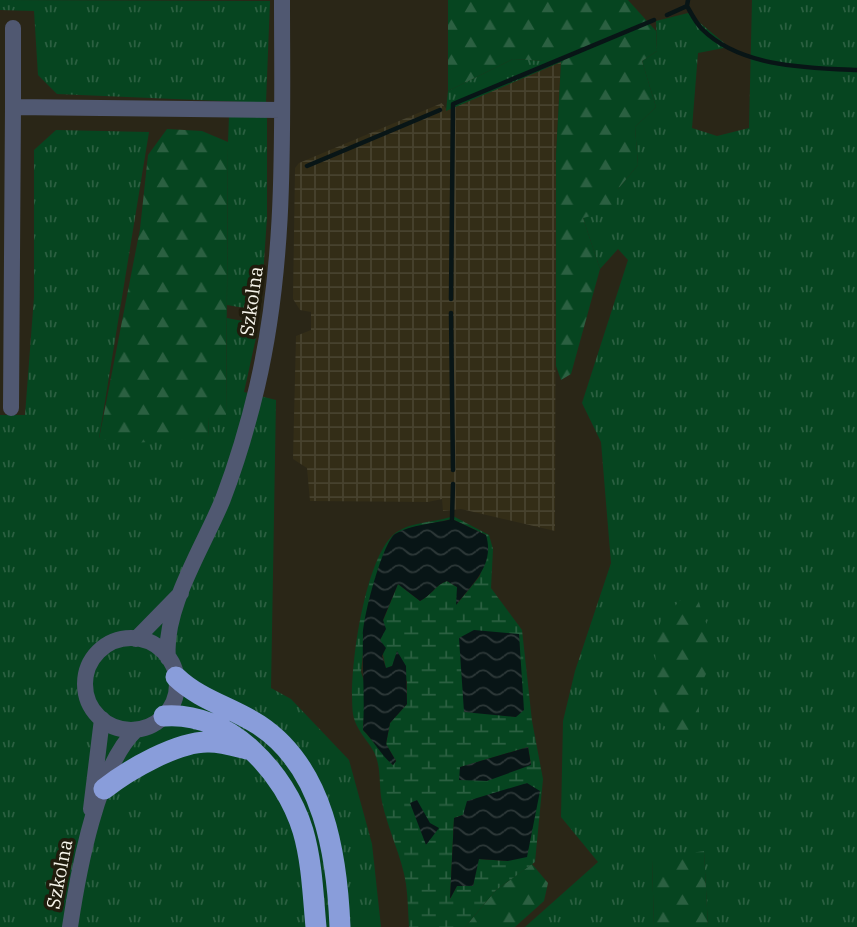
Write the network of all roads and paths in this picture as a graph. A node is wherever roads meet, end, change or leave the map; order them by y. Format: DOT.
graph roads {
  1 [pos="282,0"];
  2 [pos="13,28"];
  3 [pos="13,107"];
  4 [pos="282,110"];
  5 [pos="6,298"];
  6 [pos="11,408"];
  7 [pos="181,593"];
  8 [pos="136,639"];
  9 [pos="172,668"];
  10 [pos="164,716"];
  11 [pos="102,719"];
  12 [pos="136,730"];
  13 [pos="249,750"];
  14 [pos="104,789"];
  15 [pos="90,829"];
  16 [pos="70,927"];
  17 [pos="316,927"];
  18 [pos="340,927"];
  1 -- 4 [label="street, Szkolna"];
  2 -- 3 [label="street"];
  3 -- 4 [label="street"];
  3 -- 5 [label="street"];
  4 -- 7 [label="street, Szkolna"];
  5 -- 6 [label="street"];
  7 -- 8 [label="street, Szkolna"];
  7 -- 9 [label="street, Szkolna"];
  8 -- 9 [label="street"];
  8 -- 11 [label="street, Szkolna"];
  9 -- 10 [label="street, Szkolna"];
  9 -- 18 [label="highway"];
  10 -- 12 [label="street, Szkolna"];
  10 -- 13 [label="highway"];
  11 -- 12 [label="street"];
  11 -- 15 [label="street, Szkolna"];
  12 -- 14 [label="street, Szkolna"];
  13 -- 14 [label="highway"];
  13 -- 17 [label="highway"];
  14 -- 15 [label="street, Szkolna"];
  15 -- 16 [label="street, Szkolna"];
}
